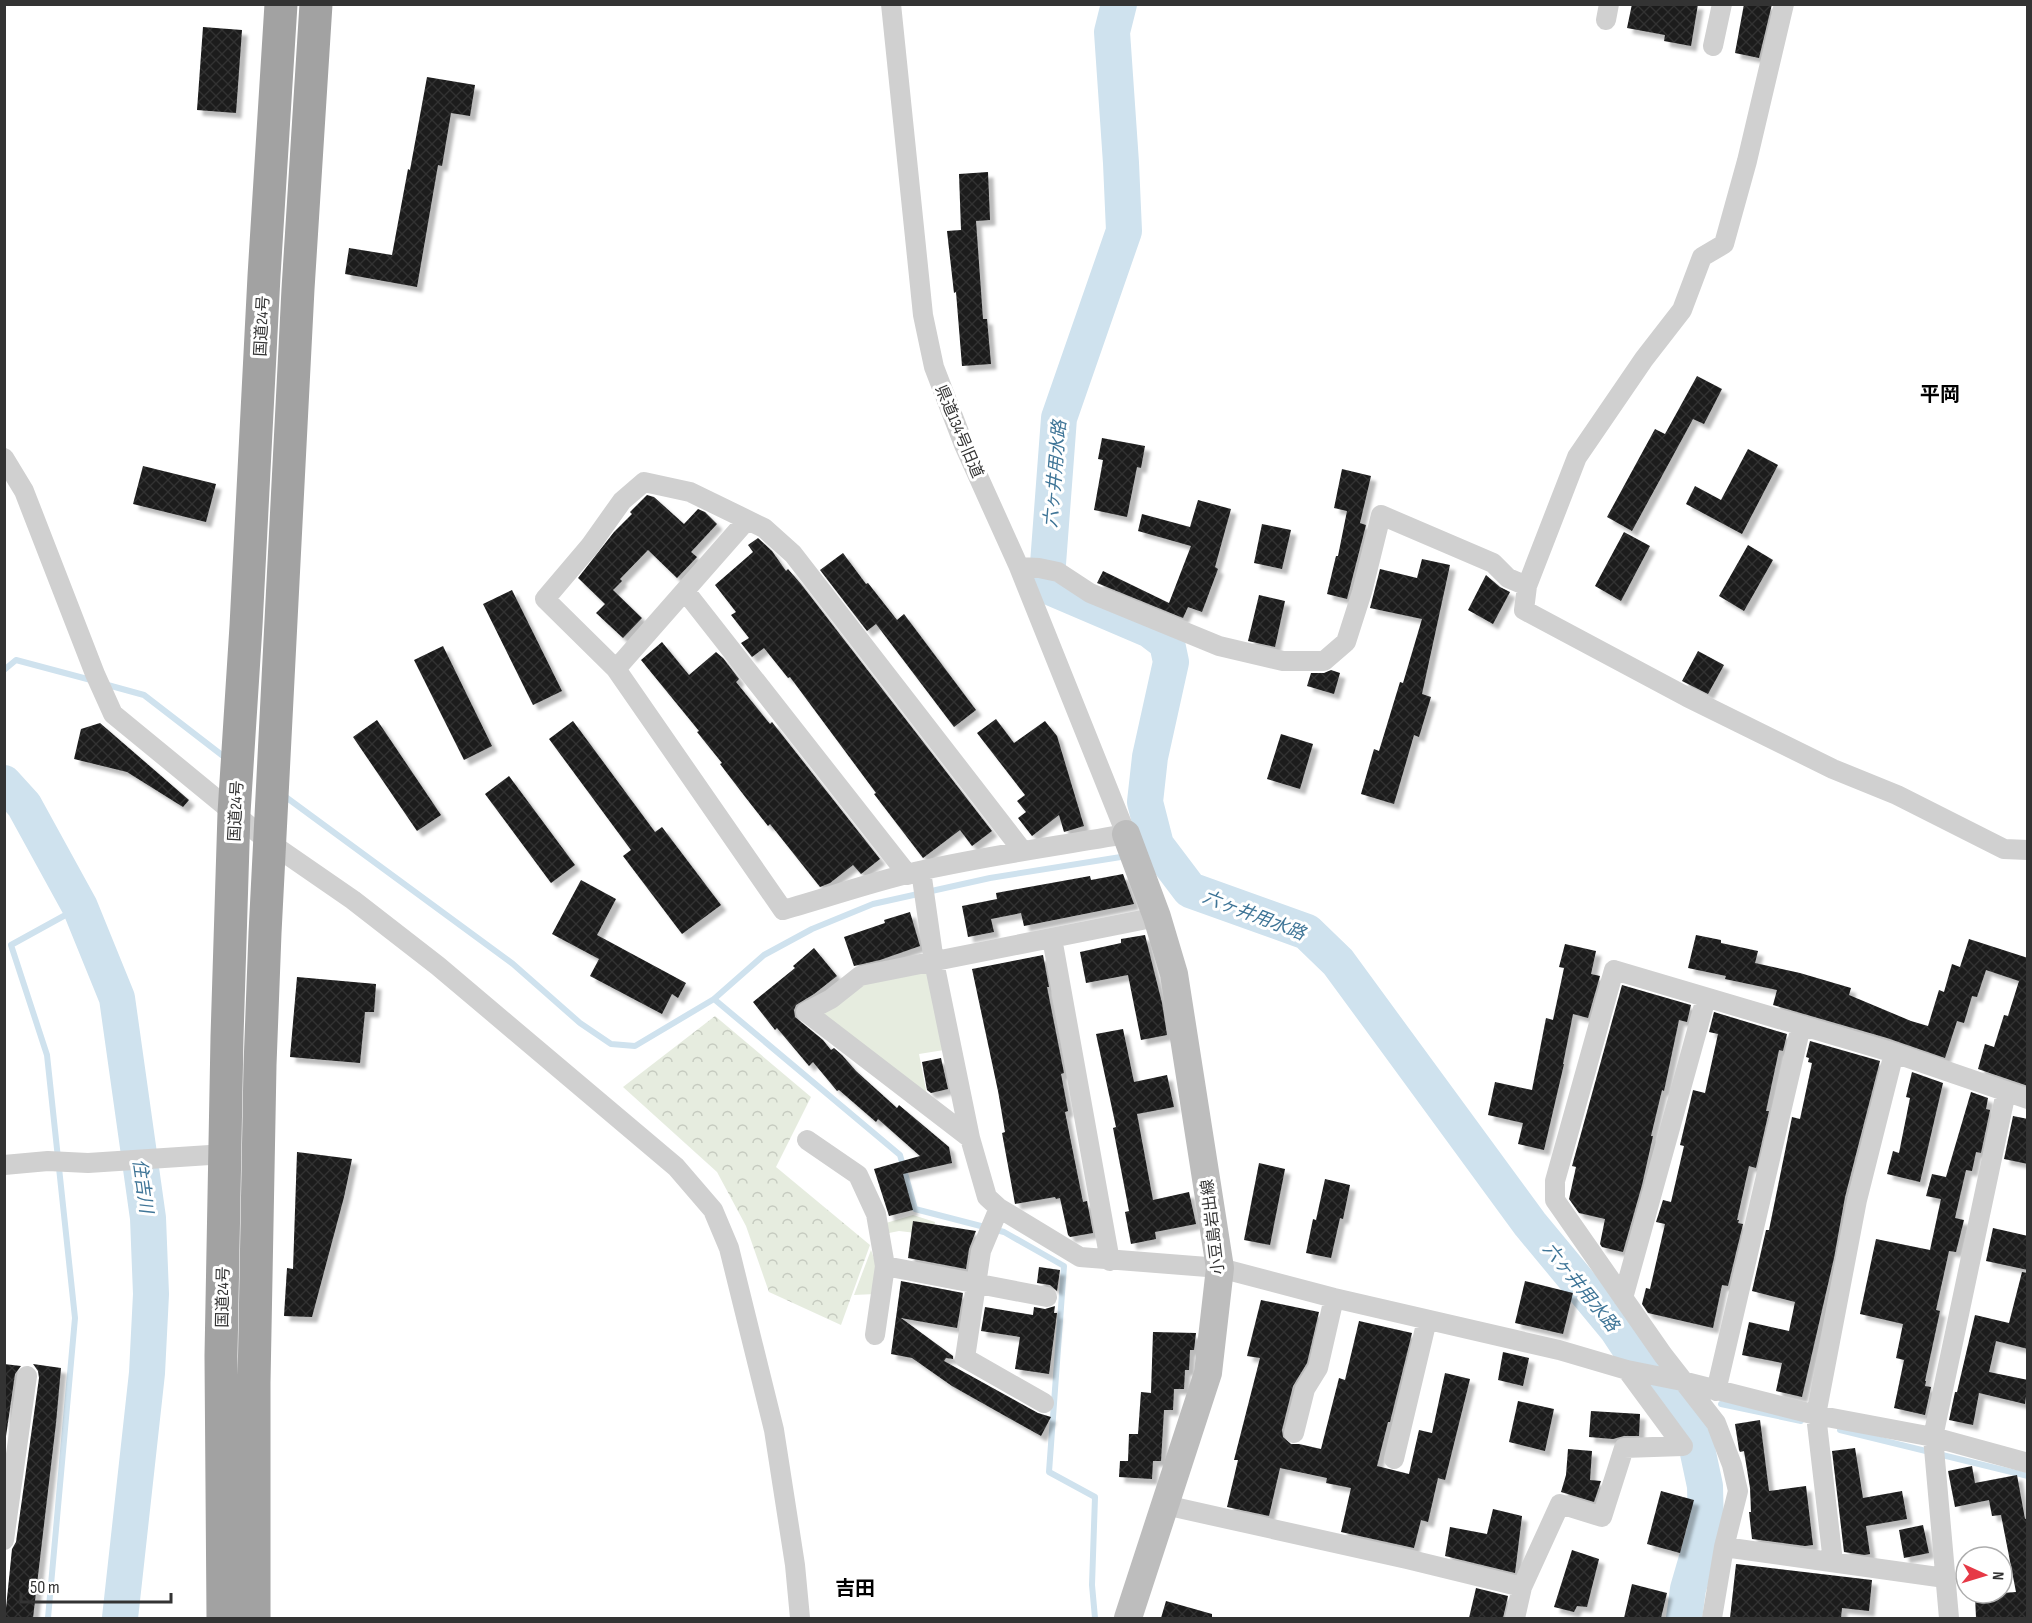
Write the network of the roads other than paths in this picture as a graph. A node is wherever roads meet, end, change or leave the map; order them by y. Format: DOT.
graph roads {
  1 [pos="281,4"];
  2 [pos="316,4"];
  3 [pos="891,4"];
  4 [pos="1722,4"];
  5 [pos="1784,4"];
  6 [pos="1713,46"];
  7 [pos="4,458"];
  8 [pos="747,520"];
  9 [pos="1019,567"];
  10 [pos="1527,586"];
  11 [pos="685,591"];
  12 [pos="616,669"];
  13 [pos="235,799"];
  14 [pos="1126,834"];
  15 [pos="269,842"];
  16 [pos="1022,850"];
  17 [pos="2028,850"];
  18 [pos="917,876"];
  19 [pos="1157,917"];
  20 [pos="1052,938"];
  21 [pos="934,962"];
  22 [pos="1706,998"];
  23 [pos="1801,1026"];
  24 [pos="1894,1053"];
  25 [pos="2006,1092"];
  26 [pos="2028,1099"];
  27 [pos="970,1138"];
  28 [pos="807,1140"];
  29 [pos="225,1154"];
  30 [pos="4,1165"];
  31 [pos="993,1222"];
  32 [pos="1110,1261"];
  33 [pos="885,1266"];
  34 [pos="1220,1268"];
  35 [pos="976,1284"];
  36 [pos="1047,1297"];
  37 [pos="1334,1298"];
  38 [pos="1623,1298"];
  39 [pos="1427,1320"];
  40 [pos="875,1335"];
  41 [pos="1627,1370"];
  42 [pos="27,1376"];
  43 [pos="1682,1381"];
  44 [pos="1716,1390"];
  45 [pos="1044,1403"];
  46 [pos="1816,1415"];
  47 [pos="1294,1433"];
  48 [pos="1933,1437"];
  49 [pos="1394,1459"];
  50 [pos="2027,1461"];
  51 [pos="1165,1506"];
  52 [pos="4,1540"];
  53 [pos="1724,1547"];
  54 [pos="1833,1562"];
  55 [pos="1945,1578"];
  56 [pos="1522,1587"];
  57 [pos="223,1618"];
  58 [pos="255,1618"];
  59 [pos="800,1618"];
  60 [pos="1128,1618"];
  61 [pos="1515,1618"];
  62 [pos="1712,1618"];
  63 [pos="1949,1618"];
  1 -- 13 [label="highway, 国道24号"];
  2 -- 15 [label="highway, 国道24号"];
  3 -- 9 [label="street, 県道134号旧道"];
  4 -- 6 [label="street"];
  5 -- 10 [label="street"];
  7 -- 13 [label="street"];
  8 -- 11 [label="street"];
  8 -- 12 [label="street"];
  8 -- 16 [label="street"];
  9 -- 10 [label="street"];
  9 -- 14 [label="street, 県道134号旧道"];
  10 -- 17 [label="street"];
  11 -- 12 [label="street"];
  11 -- 18 [label="street"];
  12 -- 18 [label="street"];
  13 -- 15 [label="street"];
  13 -- 29 [label="highway, 国道24号"];
  14 -- 16 [label="street"];
  14 -- 19 [label="main road, 小豆島岩出線"];
  15 -- 58 [label="highway, 国道24号"];
  15 -- 59 [label="street"];
  16 -- 18 [label="street"];
  18 -- 21 [label="street"];
  19 -- 20 [label="street"];
  19 -- 34 [label="main road, 小豆島岩出線"];
  20 -- 21 [label="street"];
  20 -- 32 [label="street"];
  21 -- 27 [label="street"];
  21 -- 27 [label="street"];
  22 -- 23 [label="street"];
  22 -- 38 [label="street"];
  22 -- 38 [label="street"];
  23 -- 24 [label="street"];
  23 -- 44 [label="street"];
  24 -- 25 [label="street"];
  24 -- 46 [label="street"];
  25 -- 26 [label="street"];
  25 -- 48 [label="street"];
  27 -- 31 [label="street"];
  28 -- 33 [label="street"];
  29 -- 30 [label="street"];
  29 -- 57 [label="highway, 国道24号"];
  31 -- 32 [label="street"];
  31 -- 35 [label="street"];
  32 -- 34 [label="street"];
  33 -- 35 [label="street"];
  33 -- 40 [label="street"];
  34 -- 37 [label="street"];
  34 -- 51 [label="main road, 小豆島岩出線"];
  35 -- 36 [label="street"];
  35 -- 45 [label="street"];
  37 -- 39 [label="street"];
  37 -- 47 [label="street"];
  38 -- 43 [label="street"];
  39 -- 41 [label="street"];
  39 -- 49 [label="street"];
  41 -- 43 [label="street"];
  41 -- 56 [label="street"];
  42 -- 52 [label="street"];
  43 -- 44 [label="street"];
  43 -- 53 [label="street"];
  44 -- 46 [label="street"];
  46 -- 48 [label="street"];
  46 -- 54 [label="street"];
  48 -- 50 [label="street"];
  48 -- 55 [label="street"];
  51 -- 56 [label="street"];
  51 -- 60 [label="main road, 小豆島岩出線"];
  53 -- 54 [label="street"];
  53 -- 62 [label="street"];
  54 -- 55 [label="street"];
  55 -- 63 [label="street"];
  56 -- 61 [label="street"];
}
